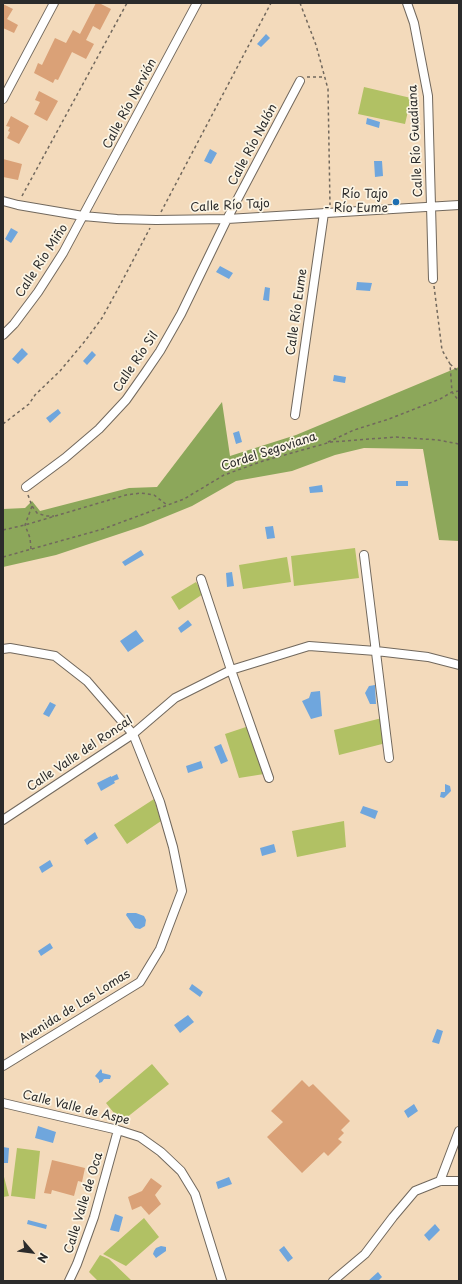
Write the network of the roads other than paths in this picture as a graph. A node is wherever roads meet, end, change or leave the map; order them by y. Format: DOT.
graph roads {
  1 [pos="54,3"];
  2 [pos="197,3"];
  3 [pos="407,3"];
  4 [pos="300,81"];
  5 [pos="3,99"];
  6 [pos="3,201"];
  7 [pos="459,205"];
  8 [pos="431,207"];
  9 [pos="327,213"];
  10 [pos="83,216"];
  11 [pos="227,220"];
  12 [pos="433,278"];
  13 [pos="3,335"];
  14 [pos="295,415"];
  15 [pos="26,487"];
  16 [pos="364,555"];
  17 [pos="201,579"];
  18 [pos="3,649"];
  19 [pos="376,651"];
  20 [pos="459,666"];
  21 [pos="230,670"];
  22 [pos="133,734"];
  23 [pos="389,758"];
  24 [pos="269,778"];
  25 [pos="3,820"];
  26 [pos="3,1066"];
  27 [pos="3,1103"];
  28 [pos="118,1130"];
  29 [pos="459,1131"];
  30 [pos="440,1181"];
  31 [pos="459,1181"];
  32 [pos="68,1281"];
  33 [pos="222,1281"];
  34 [pos="334,1281"];
  1 -- 5 [label="street"];
  2 -- 10 [label="street, Calle Río Nervión"];
  3 -- 8 [label="street, Calle Río Guadiana"];
  4 -- 11 [label="street, Calle Río Nalón"];
  6 -- 10 [label="street, Calle Río Tajo"];
  7 -- 8 [label="street, Calle Río Tajo"];
  8 -- 9 [label="street, Calle Río Tajo"];
  8 -- 12 [label="street, Calle Río Guadiana"];
  9 -- 11 [label="street, Calle Río Tajo"];
  9 -- 14 [label="street, Calle Río Eume"];
  10 -- 11 [label="street, Calle Río Tajo"];
  10 -- 13 [label="street, Calle Río Miño"];
  11 -- 15 [label="street, Calle Río Sil"];
  16 -- 19 [label="street"];
  17 -- 21 [label="street"];
  18 -- 22 [label="street, Avenida de Las Lomas"];
  19 -- 20 [label="street, Calle Valle del Roncal"];
  19 -- 21 [label="street, Calle Valle del Roncal"];
  19 -- 23 [label="street"];
  21 -- 22 [label="street, Calle Valle del Roncal"];
  21 -- 24 [label="street"];
  22 -- 25 [label="street, Calle Valle del Roncal"];
  22 -- 26 [label="street, Avenida de Las Lomas"];
  27 -- 28 [label="street, Calle Valle de Aspe"];
  28 -- 32 [label="street, Calle Valle de Oca"];
  28 -- 33 [label="street, Calle Valle de Aspe"];
  29 -- 30 [label="street"];
  30 -- 31 [label="street"];
  30 -- 34 [label="street"];
}
